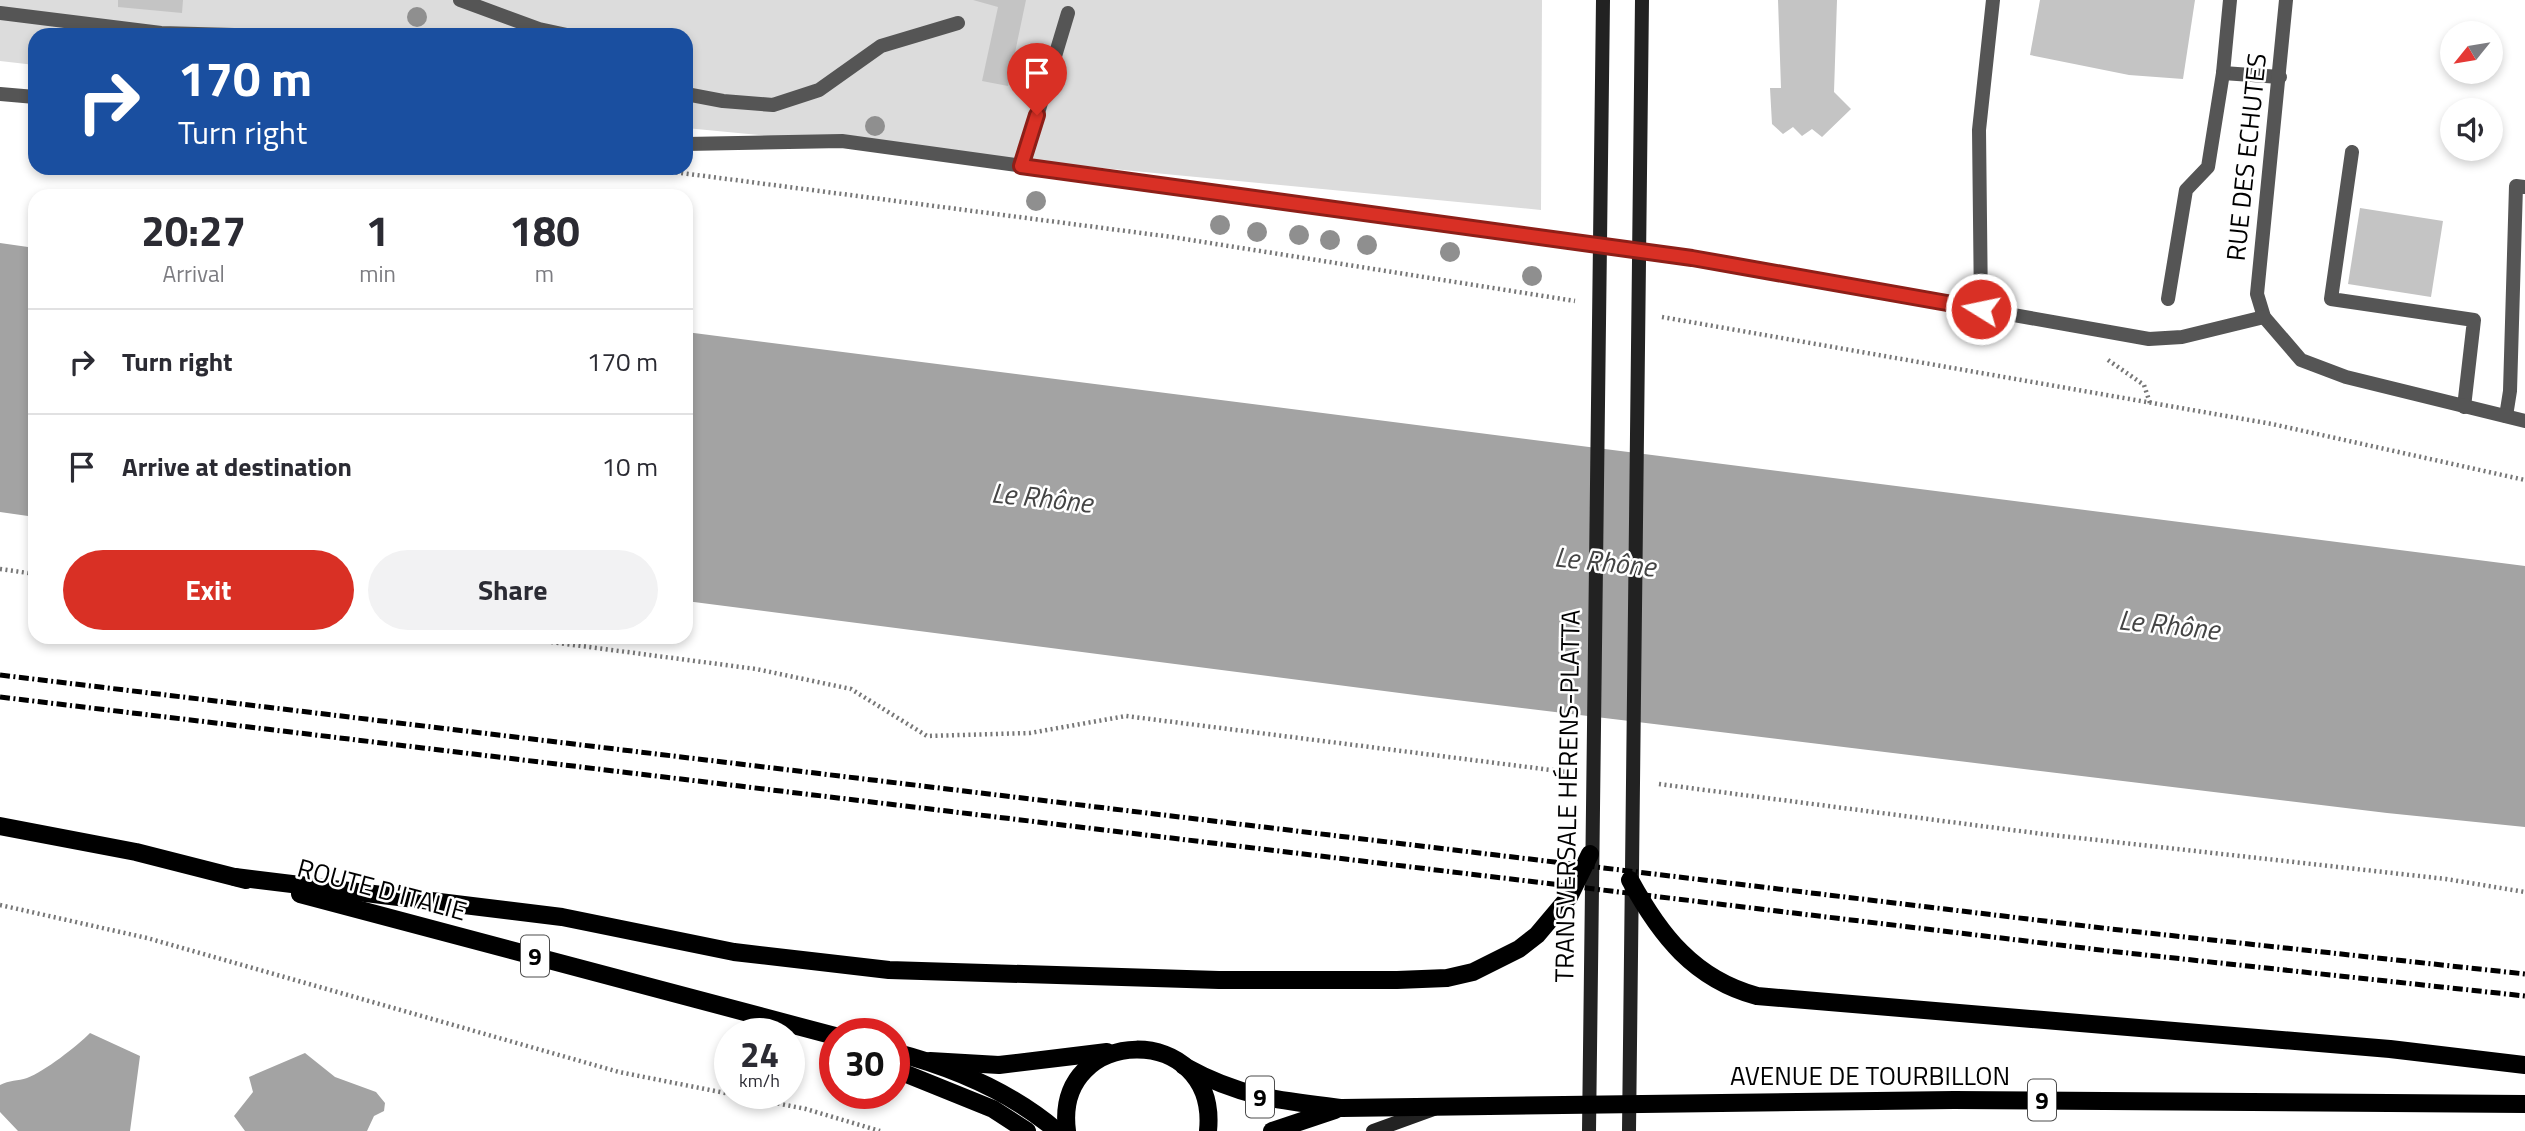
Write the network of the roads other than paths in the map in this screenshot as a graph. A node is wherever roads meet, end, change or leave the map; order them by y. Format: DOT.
graph roads {
  1 [pos="460,0"];
  2 [pos="1603,0"];
  3 [pos="1642,0"];
  4 [pos="1993,0"];
  5 [pos="2230,0"];
  6 [pos="2286,0"];
  7 [pos="0,13"];
  8 [pos="1068,13"];
  9 [pos="958,23"];
  10 [pos="121,28"];
  11 [pos="536,28"];
  12 [pos="2223,73"];
  13 [pos="2280,77"];
  14 [pos="0,94"];
  15 [pos="693,95"];
  16 [pos="28,96"];
  17 [pos="693,144"];
  18 [pos="2351,152"];
  19 [pos="1021,166"];
  20 [pos="2525,187"];
  21 [pos="2168,299"];
  22 [pos="1981,309"];
  23 [pos="2264,317"];
  24 [pos="2464,407"];
  25 [pos="2506,416"];
  26 [pos="2525,421"];
  27 [pos="0,826"];
  28 [pos="1590,854"];
  29 [pos="235,877"];
  30 [pos="1630,880"];
  31 [pos="748,1013"];
  32 [pos="819,1032"];
  33 [pos="819,1040"];
  34 [pos="1117,1051"];
  35 [pos="910,1056"];
  36 [pos="930,1061"];
  37 [pos="2525,1065"];
  38 [pos="1184,1066"];
  39 [pos="910,1075"];
  40 [pos="2525,1104"];
  41 [pos="1447,1105"];
  42 [pos="1342,1108"];
  43 [pos="1027,1131"];
  44 [pos="1056,1131"];
  45 [pos="1067,1131"];
  46 [pos="1208,1131"];
  47 [pos="1272,1131"];
  48 [pos="1373,1131"];
  49 [pos="1589,1131"];
  50 [pos="1629,1131"];
  1 -- 11 [label="street"];
  2 -- 28 [label="main road, TRANSVERSALE HÉRENS-PLATTA"];
  3 -- 30 [label="main road"];
  4 -- 22 [label="street"];
  5 -- 12 [label="street"];
  6 -- 13 [label="street, RUE DES ECHUTES"];
  7 -- 10 [label="street"];
  8 -- 19 [label="street"];
  9 -- 15 [label="street"];
  12 -- 13 [label="street"];
  12 -- 21 [label="street"];
  13 -- 23 [label="street, RUE DES ECHUTES"];
  14 -- 16 [label="street"];
  17 -- 19 [label="street"];
  18 -- 24 [label="street"];
  19 -- 22 [label="street"];
  20 -- 25 [label="street"];
  22 -- 23 [label="street"];
  23 -- 24 [label="street"];
  24 -- 25 [label="street"];
  25 -- 26 [label="street"];
  27 -- 29 [label="main road, ROUTE D'ITALIE / 9"];
  28 -- 29 [label="main road"];
  28 -- 49 [label="main road, TRANSVERSALE HÉRENS-PLATTA"];
  29 -- 31 [label="main road, ROUTE D'ITALIE / 9"];
  30 -- 37 [label="main road"];
  30 -- 50 [label="main road"];
  31 -- 32 [label="main road, ROUTE D'ITALIE / 9"];
  31 -- 33 [label="main road, ROUTE D'ITALIE / 9"];
  34 -- 36 [label="main road"];
  34 -- 38 [label="main road, AVENUE DE TOURBILLON"];
  34 -- 45 [label="main road"];
  35 -- 36 [label="main road"];
  36 -- 44 [label="main road"];
  38 -- 42 [label="main road, AVENUE DE TOURBILLON / 9"];
  38 -- 46 [label="main road"];
  39 -- 43 [label="main road"];
  40 -- 41 [label="main road, AVENUE DE TOURBILLON / 9"];
  41 -- 42 [label="main road, AVENUE DE TOURBILLON / 9"];
  41 -- 48 [label="main road"];
  42 -- 47 [label="main road, AVENUE DE TOURBILLON / 9"];
}
